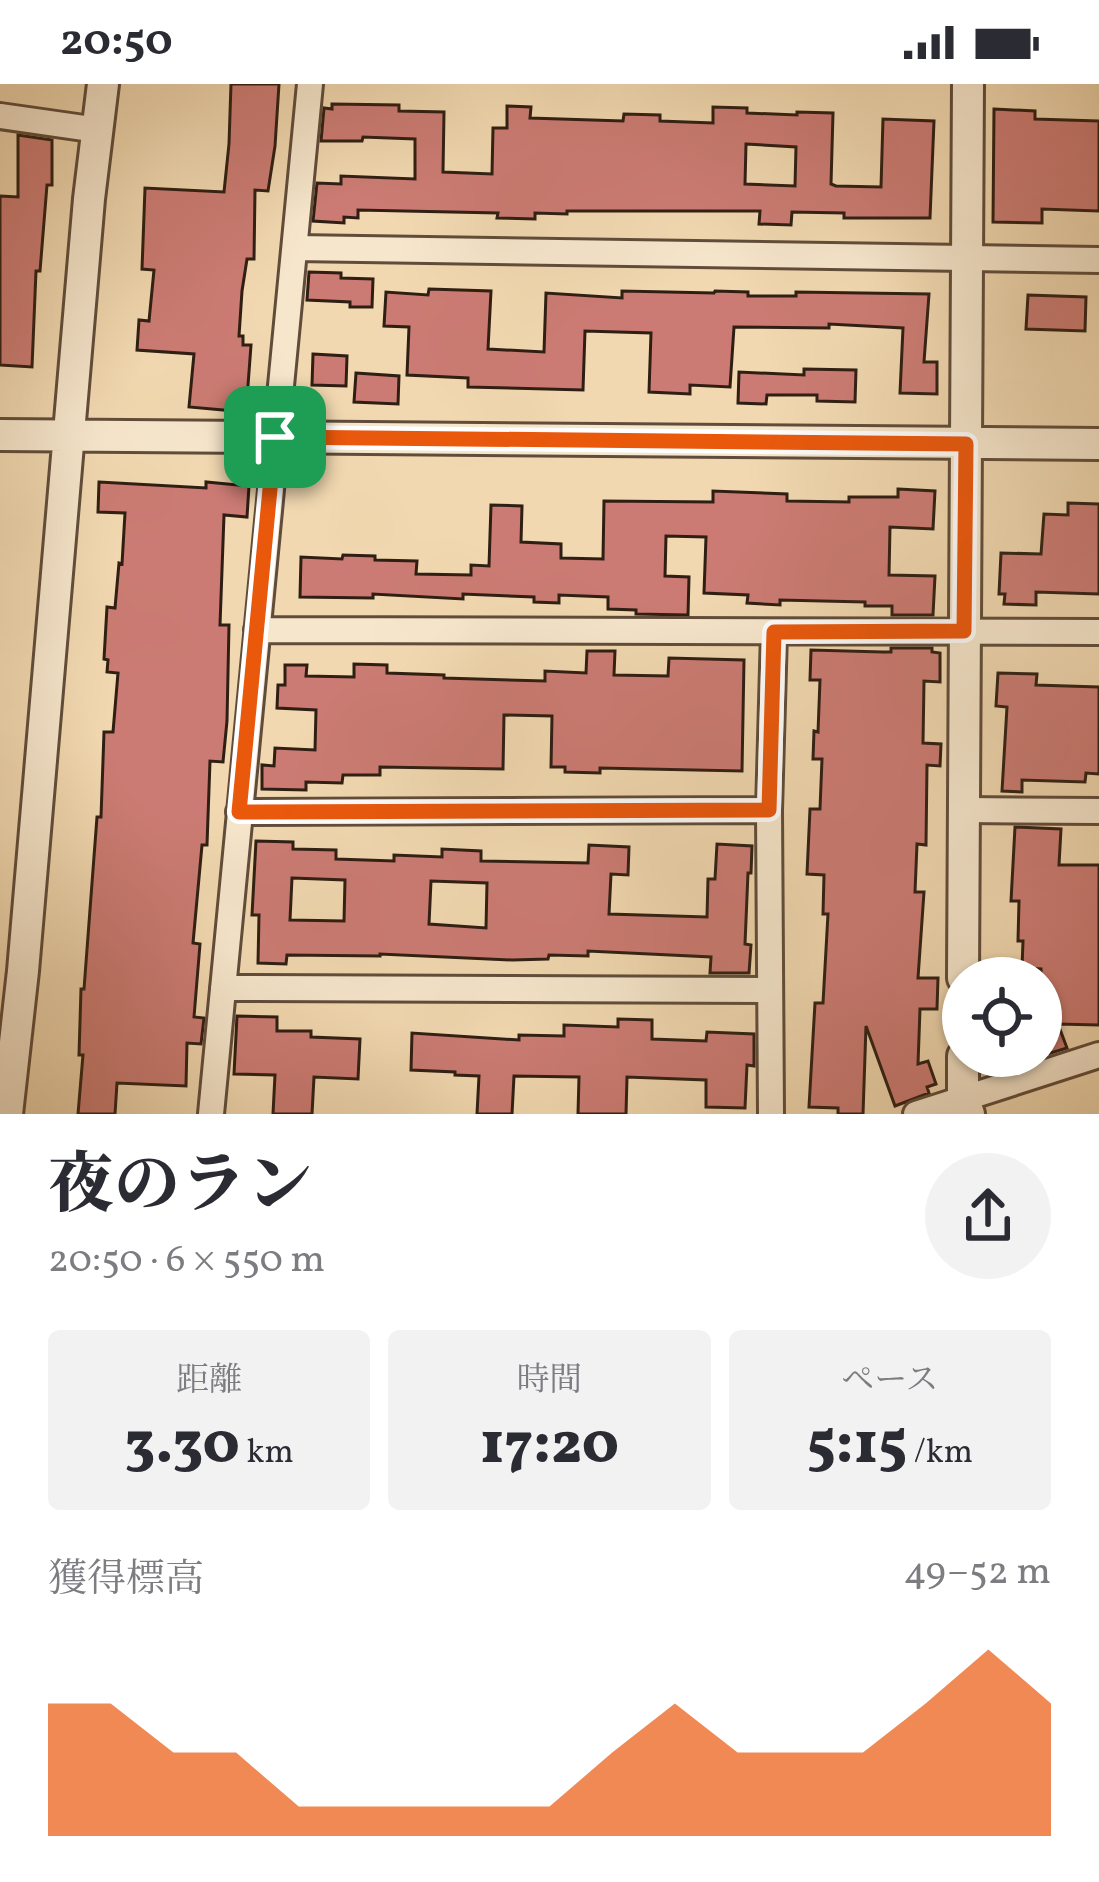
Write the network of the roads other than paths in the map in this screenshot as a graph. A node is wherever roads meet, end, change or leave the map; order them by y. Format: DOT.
graph roads {
  1 [pos="103,84"];
  2 [pos="310,84"];
  3 [pos="968,84"];
  4 [pos="0,116"];
  5 [pos="98,130"];
  6 [pos="295,248"];
  7 [pos="968,260"];
  8 [pos="1099,260"];
  9 [pos="0,435"];
  10 [pos="68,435"];
  11 [pos="275,437"];
  12 [pos="966,444"];
  13 [pos="1099,444"];
  14 [pos="257,630"];
  15 [pos="964,631"];
  16 [pos="774,632"];
  17 [pos="1099,632"];
  18 [pos="769,810"];
  19 [pos="964,810"];
  20 [pos="239,812"];
  21 [pos="1099,812"];
  22 [pos="963,957"];
  23 [pos="223,988"];
  24 [pos="769,990"];
  25 [pos="1099,1054"];
  26 [pos="966,1106"];
  27 [pos="7,1114"];
  28 [pos="211,1114"];
  29 [pos="771,1114"];
  30 [pos="916,1114"];
  1 -- 5 [label="street"];
  2 -- 6 [label="street"];
  3 -- 7 [label="street"];
  4 -- 5 [label="street"];
  5 -- 10 [label="street"];
  6 -- 7 [label="street"];
  6 -- 11 [label="street"];
  7 -- 8 [label="street"];
  7 -- 12 [label="street"];
  9 -- 10 [label="street"];
  10 -- 11 [label="street"];
  10 -- 27 [label="street"];
  11 -- 12 [label="street"];
  11 -- 14 [label="street"];
  12 -- 13 [label="street"];
  12 -- 15 [label="street"];
  14 -- 16 [label="street"];
  14 -- 20 [label="street"];
  15 -- 16 [label="street"];
  15 -- 17 [label="street"];
  15 -- 19 [label="street"];
  16 -- 18 [label="street"];
  18 -- 20 [label="street"];
  18 -- 24 [label="street"];
  19 -- 21 [label="street"];
  19 -- 22 [label="street"];
  20 -- 23 [label="street"];
  23 -- 24 [label="street"];
  23 -- 28 [label="street"];
  24 -- 29 [label="street"];
  25 -- 26 [label="street"];
  26 -- 30 [label="street"];
}
